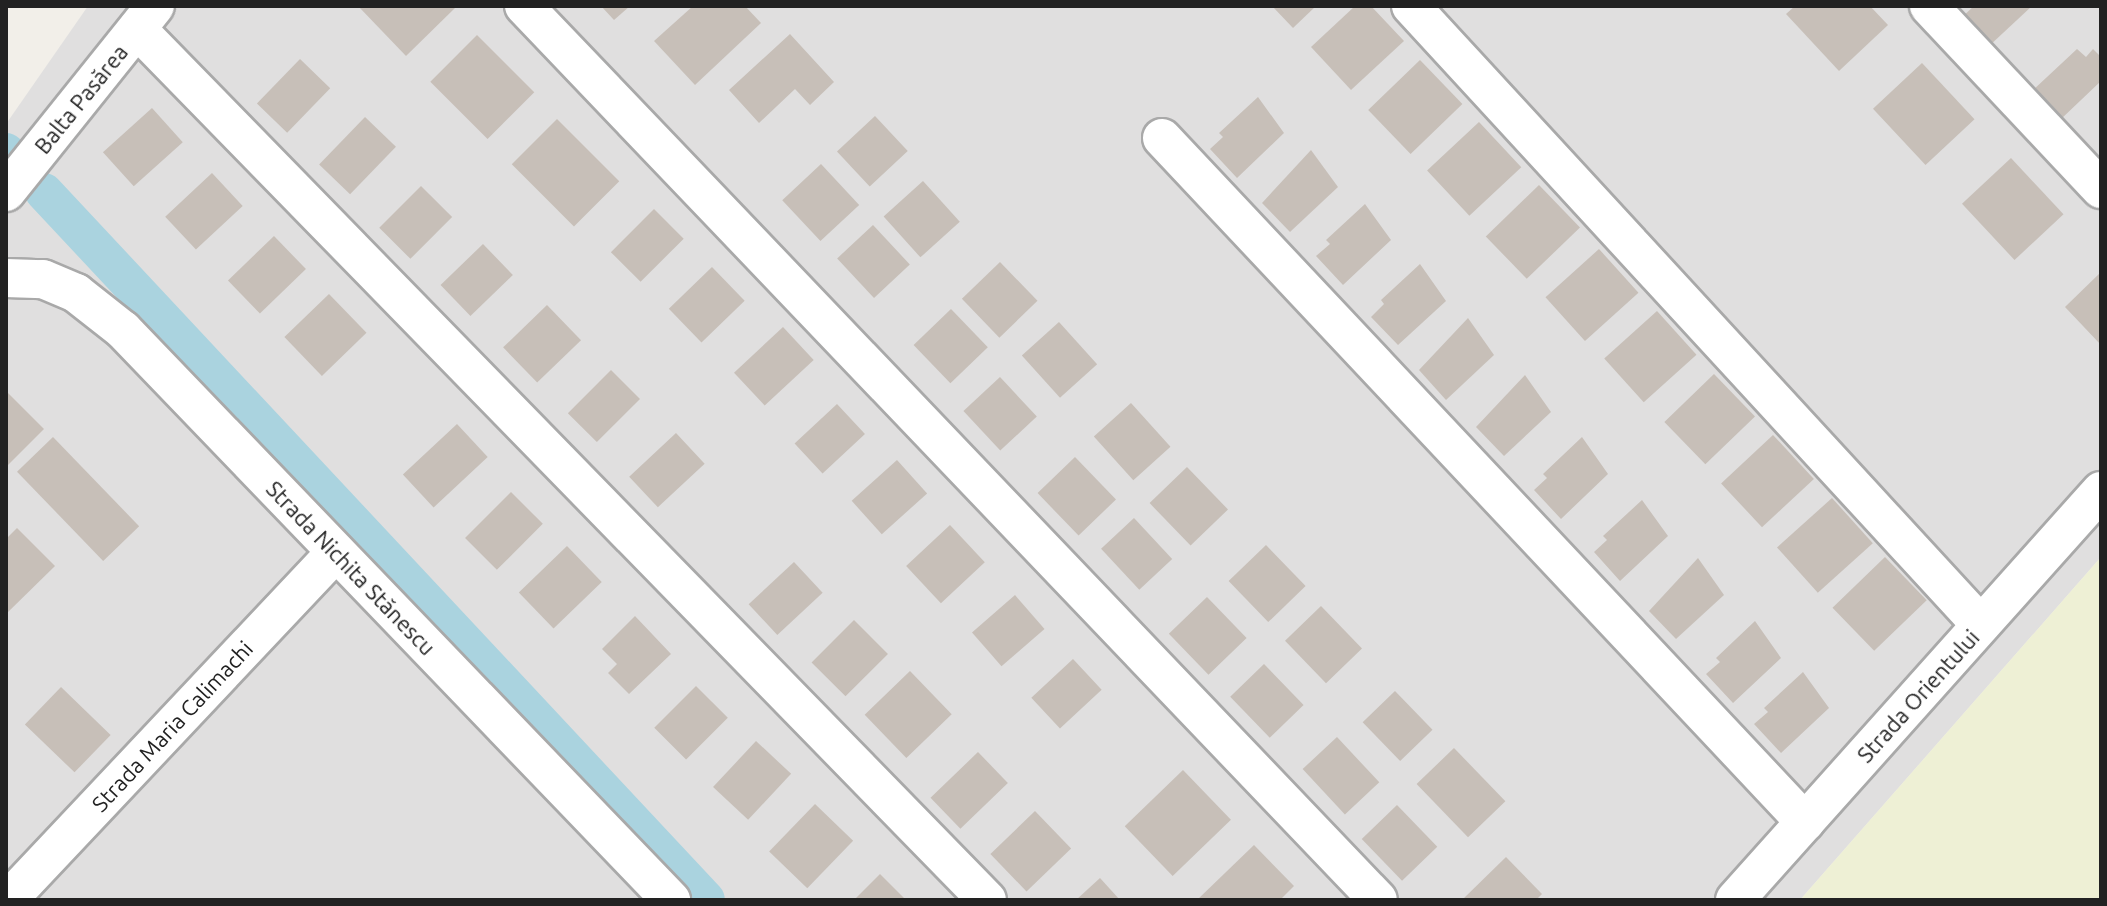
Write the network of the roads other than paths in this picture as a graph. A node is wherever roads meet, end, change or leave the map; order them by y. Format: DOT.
graph roads {
  1 [pos="524,6"];
  2 [pos="1411,6"];
  3 [pos="1929,6"];
  4 [pos="146,18"];
  5 [pos="1162,138"];
  6 [pos="2101,189"];
  7 [pos="6,192"];
  8 [pos="6,278"];
  9 [pos="2101,491"];
  10 [pos="336,552"];
  11 [pos="1981,625"];
  12 [pos="1805,822"];
  13 [pos="8,900"];
  14 [pos="671,900"];
  15 [pos="987,900"];
  16 [pos="1378,900"];
  17 [pos="1735,900"];
  1 -- 16 [label="street"];
  2 -- 11 [label="street"];
  3 -- 6 [label="street"];
  4 -- 7 [label="street, Balta Pasărea"];
  4 -- 15 [label="street"];
  5 -- 12 [label="street"];
  8 -- 10 [label="street, Strada Nichita Stănescu"];
  9 -- 11 [label="street, Strada Orientului"];
  10 -- 13 [label="street, Strada Maria Calimachi"];
  10 -- 14 [label="street, Strada Nichita Stănescu"];
  11 -- 12 [label="street, Strada Orientului"];
  12 -- 17 [label="street, Strada Orientului"];
}
